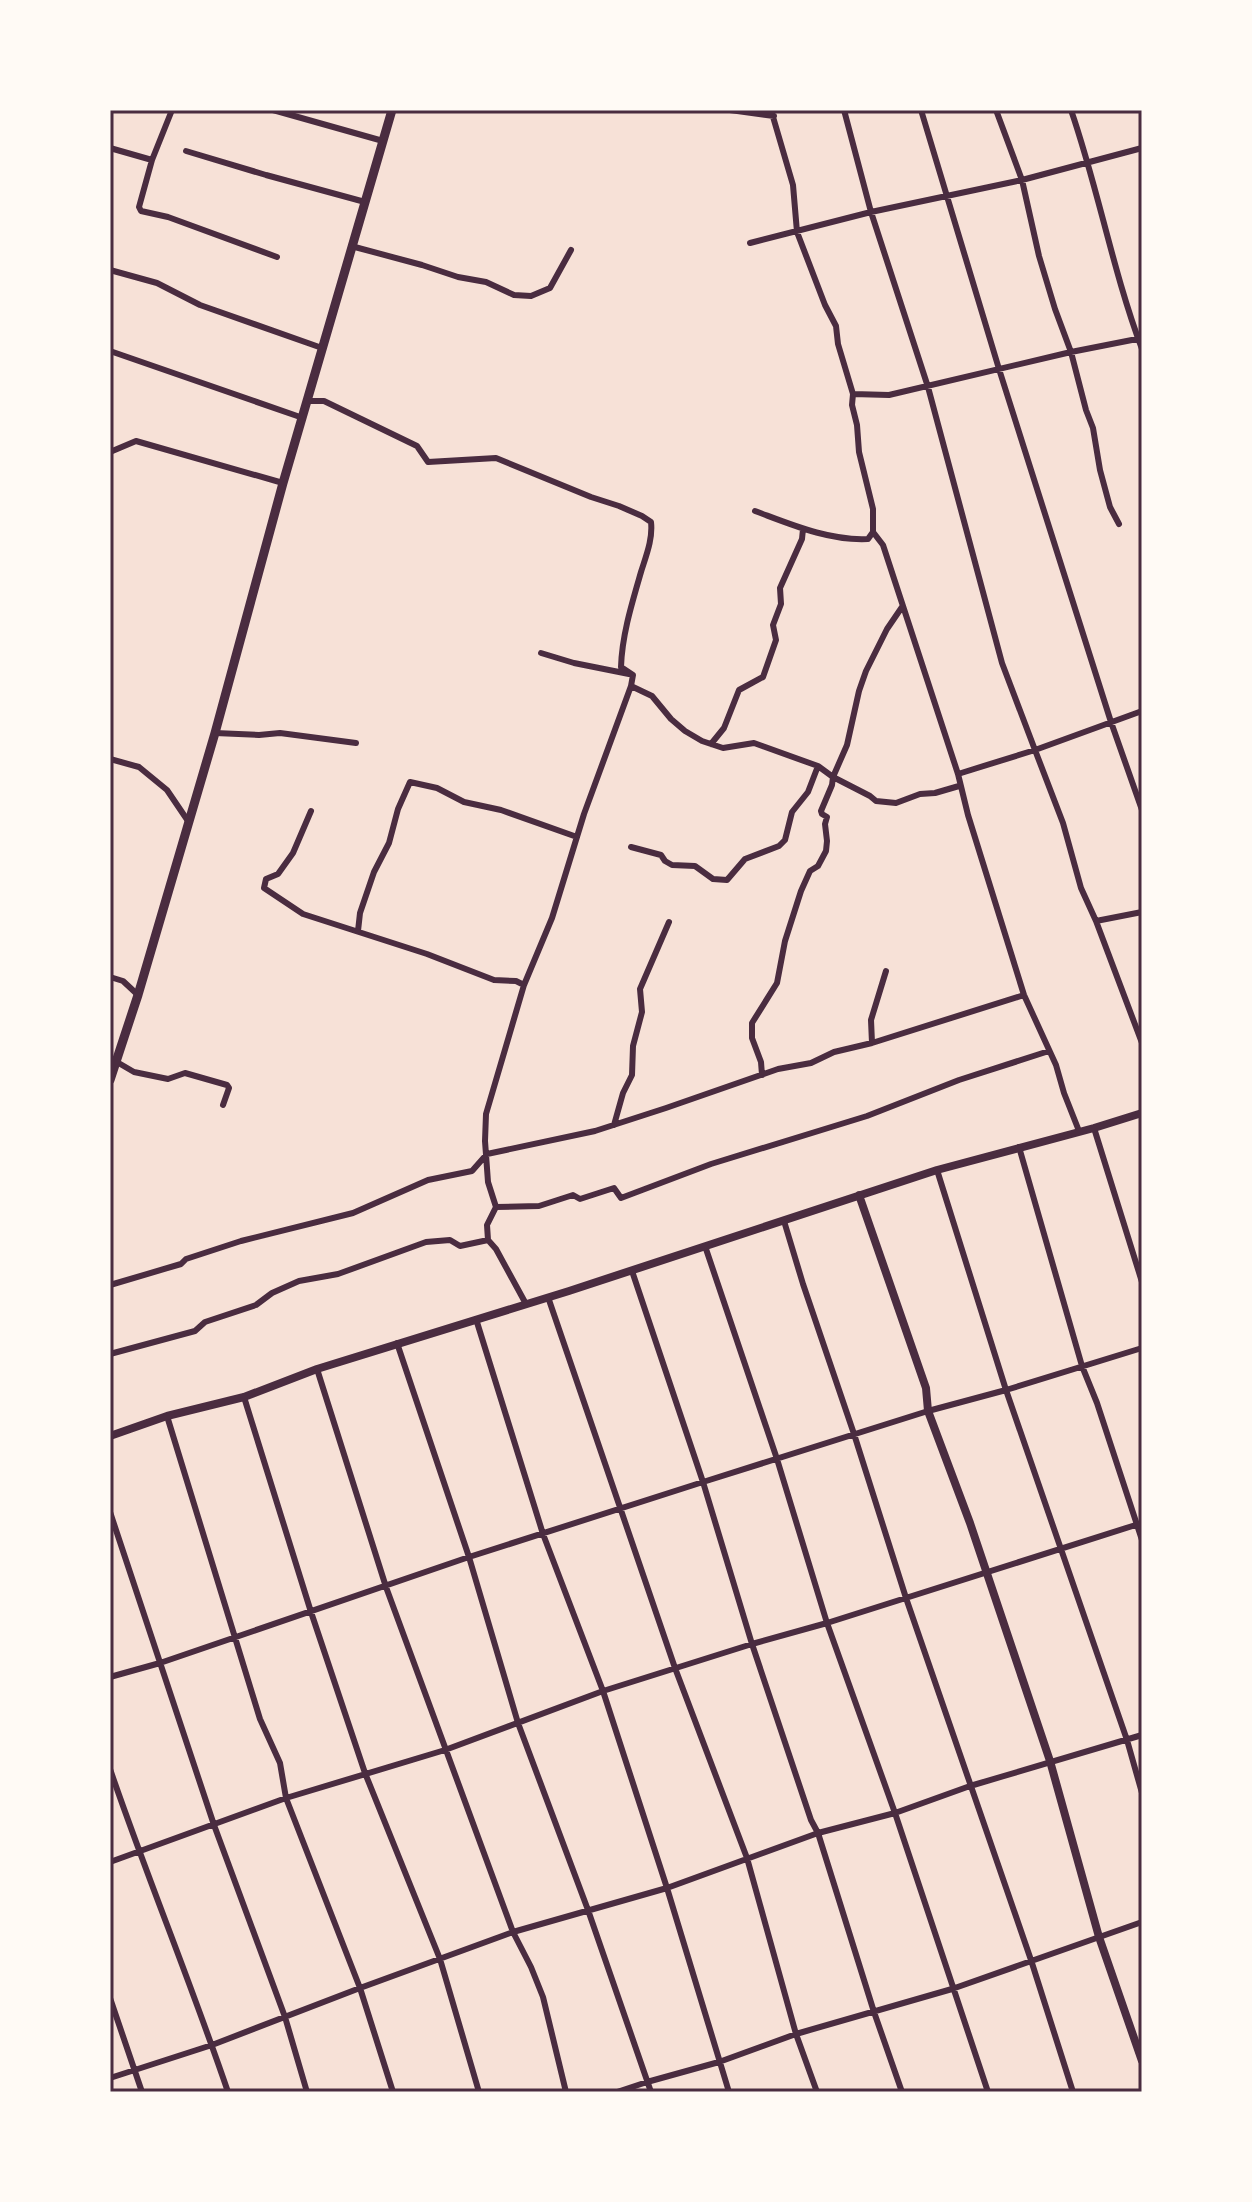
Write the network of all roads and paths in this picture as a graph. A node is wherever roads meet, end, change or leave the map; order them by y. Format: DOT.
graph roads {
  1 [pos="172,110"];
  2 [pos="273,110"];
  3 [pos="392,110"];
  4 [pos="730,110"];
  5 [pos="844,110"];
  6 [pos="921,110"];
  7 [pos="996,110"];
  8 [pos="1071,110"];
  9 [pos="773,113"];
  10 [pos="383,141"];
  11 [pos="110,148"];
  12 [pos="1142,148"];
  13 [pos="186,151"];
  14 [pos="152,160"];
  15 [pos="1088,161"];
  16 [pos="1022,180"];
  17 [pos="946,195"];
  18 [pos="365,202"];
  19 [pos="871,212"];
  20 [pos="797,232"];
  21 [pos="750,243"];
  22 [pos="351,246"];
  23 [pos="571,250"];
  24 [pos="277,257"];
  25 [pos="110,270"];
  26 [pos="1140,339"];
  27 [pos="322,348"];
  28 [pos="1142,349"];
  29 [pos="110,351"];
  30 [pos="1071,352"];
  31 [pos="999,369"];
  32 [pos="928,387"];
  33 [pos="853,394"];
  34 [pos="307,401"];
  35 [pos="303,418"];
  36 [pos="110,452"];
  37 [pos="283,483"];
  38 [pos="755,511"];
  39 [pos="1119,524"];
  40 [pos="803,529"];
  41 [pos="873,532"];
  42 [pos="902,607"];
  43 [pos="541,653"];
  44 [pos="633,675"];
  45 [pos="631,686"];
  46 [pos="1142,711"];
  47 [pos="1111,722"];
  48 [pos="215,733"];
  49 [pos="356,743"];
  50 [pos="711,744"];
  51 [pos="1035,750"];
  52 [pos="110,759"];
  53 [pos="818,766"];
  54 [pos="958,774"];
  55 [pos="833,777"];
  56 [pos="959,786"];
  57 [pos="1142,810"];
  58 [pos="311,811"];
  59 [pos="189,822"];
  60 [pos="577,837"];
  61 [pos="631,847"];
  62 [pos="1142,912"];
  63 [pos="1096,921"];
  64 [pos="669,922"];
  65 [pos="358,931"];
  66 [pos="886,971"];
  67 [pos="110,977"];
  68 [pos="524,985"];
  69 [pos="138,995"];
  70 [pos="1024,995"];
  71 [pos="872,1043"];
  72 [pos="1142,1043"];
  73 [pos="1049,1051"];
  74 [pos="113,1059"];
  75 [pos="762,1075"];
  76 [pos="110,1080"];
  77 [pos="223,1105"];
  78 [pos="1142,1113"];
  79 [pos="614,1125"];
  80 [pos="1094,1128"];
  81 [pos="1079,1131"];
  82 [pos="1019,1147"];
  83 [pos="487,1154"];
  84 [pos="937,1170"];
  85 [pos="859,1195"];
  86 [pos="496,1207"];
  87 [pos="784,1221"];
  88 [pos="488,1240"];
  89 [pos="705,1246"];
  90 [pos="632,1271"];
  91 [pos="1142,1282"];
  92 [pos="110,1285"];
  93 [pos="548,1297"];
  94 [pos="526,1304"];
  95 [pos="476,1319"];
  96 [pos="397,1343"];
  97 [pos="1142,1348"];
  98 [pos="110,1354"];
  99 [pos="1082,1366"];
  100 [pos="317,1369"];
  101 [pos="1006,1390"];
  102 [pos="244,1397"];
  103 [pos="928,1411"];
  104 [pos="167,1416"];
  105 [pos="854,1434"];
  106 [pos="110,1436"];
  107 [pos="777,1459"];
  108 [pos="703,1482"];
  109 [pos="620,1510"];
  110 [pos="110,1512"];
  111 [pos="1140,1524"];
  112 [pos="543,1534"];
  113 [pos="1142,1540"];
  114 [pos="1061,1548"];
  115 [pos="469,1557"];
  116 [pos="985,1572"];
  117 [pos="386,1587"];
  118 [pos="906,1598"];
  119 [pos="311,1612"];
  120 [pos="827,1623"];
  121 [pos="235,1638"];
  122 [pos="752,1644"];
  123 [pos="160,1663"];
  124 [pos="675,1668"];
  125 [pos="110,1677"];
  126 [pos="603,1691"];
  127 [pos="518,1723"];
  128 [pos="1142,1735"];
  129 [pos="1127,1740"];
  130 [pos="445,1750"];
  131 [pos="1050,1761"];
  132 [pos="110,1769"];
  133 [pos="365,1773"];
  134 [pos="970,1786"];
  135 [pos="1142,1793"];
  136 [pos="286,1798"];
  137 [pos="895,1813"];
  138 [pos="214,1825"];
  139 [pos="818,1833"];
  140 [pos="139,1852"];
  141 [pos="747,1858"];
  142 [pos="110,1862"];
  143 [pos="667,1888"];
  144 [pos="588,1910"];
  145 [pos="1142,1922"];
  146 [pos="513,1932"];
  147 [pos="1099,1937"];
  148 [pos="440,1959"];
  149 [pos="1031,1960"];
  150 [pos="360,1988"];
  151 [pos="952,1989"];
  152 [pos="110,1998"];
  153 [pos="874,2012"];
  154 [pos="285,2017"];
  155 [pos="796,2034"];
  156 [pos="212,2045"];
  157 [pos="1142,2061"];
  158 [pos="719,2062"];
  159 [pos="136,2070"];
  160 [pos="110,2078"];
  161 [pos="647,2082"];
  162 [pos="142,2092"];
  163 [pos="228,2092"];
  164 [pos="307,2092"];
  165 [pos="393,2092"];
  166 [pos="479,2092"];
  167 [pos="566,2092"];
  168 [pos="617,2092"];
  169 [pos="651,2092"];
  170 [pos="729,2092"];
  171 [pos="817,2092"];
  172 [pos="902,2092"];
  173 [pos="988,2092"];
  174 [pos="1073,2092"];
  1 -- 14 [label="street"];
  2 -- 10 [label="street"];
  3 -- 10 [label="main road"];
  4 -- 9 [label="street"];
  5 -- 19 [label="street"];
  6 -- 17 [label="street"];
  7 -- 16 [label="street"];
  8 -- 15 [label="street"];
  9 -- 20 [label="street"];
  10 -- 18 [label="main road"];
  11 -- 14 [label="street"];
  12 -- 15 [label="street"];
  13 -- 18 [label="street"];
  14 -- 24 [label="street"];
  15 -- 16 [label="street"];
  15 -- 26 [label="street"];
  16 -- 17 [label="street"];
  16 -- 30 [label="street"];
  17 -- 19 [label="street"];
  17 -- 31 [label="street"];
  18 -- 22 [label="main road"];
  19 -- 20 [label="street"];
  19 -- 32 [label="street"];
  20 -- 21 [label="street"];
  20 -- 33 [label="street"];
  22 -- 23 [label="street"];
  22 -- 27 [label="main road"];
  25 -- 27 [label="street"];
  26 -- 28 [label="street"];
  26 -- 30 [label="street"];
  27 -- 34 [label="main road"];
  29 -- 35 [label="street"];
  30 -- 31 [label="street"];
  30 -- 39 [label="street"];
  31 -- 32 [label="street"];
  31 -- 47 [label="street"];
  32 -- 33 [label="street"];
  32 -- 51 [label="street"];
  33 -- 41 [label="street"];
  34 -- 35 [label="main road"];
  34 -- 44 [label="street"];
  35 -- 37 [label="main road"];
  36 -- 37 [label="street"];
  37 -- 48 [label="main road"];
  38 -- 40 [label="street"];
  40 -- 41 [label="street"];
  40 -- 50 [label="street"];
  41 -- 42 [label="street"];
  42 -- 54 [label="street"];
  42 -- 55 [label="street"];
  43 -- 44 [label="street"];
  44 -- 45 [label="street"];
  45 -- 50 [label="street"];
  45 -- 60 [label="street"];
  46 -- 47 [label="street"];
  47 -- 51 [label="street"];
  47 -- 57 [label="street"];
  48 -- 49 [label="street"];
  48 -- 59 [label="main road"];
  50 -- 53 [label="street"];
  51 -- 54 [label="street"];
  51 -- 63 [label="street"];
  52 -- 59 [label="street"];
  53 -- 55 [label="street"];
  53 -- 61 [label="street"];
  54 -- 56 [label="street"];
  55 -- 56 [label="street"];
  55 -- 75 [label="street"];
  56 -- 70 [label="street"];
  58 -- 65 [label="street"];
  59 -- 69 [label="main road"];
  60 -- 65 [label="street"];
  60 -- 68 [label="street"];
  62 -- 63 [label="street"];
  63 -- 72 [label="street"];
  64 -- 79 [label="street"];
  65 -- 68 [label="street"];
  66 -- 71 [label="street"];
  67 -- 69 [label="street"];
  68 -- 83 [label="street"];
  69 -- 74 [label="main road"];
  70 -- 71 [label="street"];
  70 -- 73 [label="street"];
  71 -- 75 [label="street"];
  73 -- 81 [label="street"];
  73 -- 86 [label="street"];
  74 -- 76 [label="main road"];
  74 -- 77 [label="street"];
  75 -- 79 [label="street"];
  78 -- 80 [label="street"];
  79 -- 83 [label="street"];
  80 -- 81 [label="street"];
  80 -- 91 [label="street"];
  81 -- 82 [label="street"];
  82 -- 84 [label="street"];
  82 -- 99 [label="street"];
  83 -- 86 [label="street"];
  83 -- 92 [label="street"];
  84 -- 85 [label="street"];
  84 -- 101 [label="street"];
  85 -- 87 [label="street"];
  85 -- 103 [label="street"];
  86 -- 88 [label="street"];
  87 -- 89 [label="street"];
  87 -- 105 [label="street"];
  88 -- 94 [label="street"];
  88 -- 98 [label="street"];
  89 -- 90 [label="street"];
  89 -- 107 [label="street"];
  90 -- 93 [label="street"];
  90 -- 108 [label="street"];
  93 -- 94 [label="street"];
  93 -- 109 [label="street"];
  94 -- 95 [label="street"];
  95 -- 96 [label="street"];
  95 -- 112 [label="street"];
  96 -- 100 [label="street"];
  96 -- 115 [label="street"];
  97 -- 99 [label="street"];
  99 -- 101 [label="street"];
  99 -- 111 [label="street"];
  100 -- 102 [label="street"];
  100 -- 117 [label="street"];
  101 -- 103 [label="street"];
  101 -- 114 [label="street"];
  102 -- 104 [label="street"];
  102 -- 119 [label="street"];
  103 -- 105 [label="street"];
  103 -- 116 [label="street"];
  104 -- 106 [label="street"];
  104 -- 121 [label="street"];
  105 -- 107 [label="street"];
  105 -- 118 [label="street"];
  107 -- 108 [label="street"];
  107 -- 120 [label="street"];
  108 -- 109 [label="street"];
  108 -- 122 [label="street"];
  109 -- 112 [label="street"];
  109 -- 124 [label="street"];
  110 -- 123 [label="street"];
  111 -- 113 [label="street"];
  111 -- 114 [label="street"];
  112 -- 115 [label="street"];
  112 -- 126 [label="street"];
  114 -- 116 [label="street"];
  114 -- 129 [label="street"];
  115 -- 117 [label="street"];
  115 -- 127 [label="street"];
  116 -- 118 [label="street"];
  116 -- 131 [label="street"];
  117 -- 119 [label="street"];
  117 -- 130 [label="street"];
  118 -- 120 [label="street"];
  118 -- 134 [label="street"];
  119 -- 121 [label="street"];
  119 -- 133 [label="street"];
  120 -- 122 [label="street"];
  120 -- 137 [label="street"];
  121 -- 123 [label="street"];
  121 -- 136 [label="street"];
  122 -- 124 [label="street"];
  122 -- 139 [label="street"];
  123 -- 125 [label="street"];
  123 -- 138 [label="street"];
  124 -- 126 [label="street"];
  124 -- 141 [label="street"];
  126 -- 127 [label="street"];
  126 -- 143 [label="street"];
  127 -- 130 [label="street"];
  127 -- 144 [label="street"];
  128 -- 129 [label="street"];
  129 -- 131 [label="street"];
  129 -- 135 [label="street"];
  130 -- 133 [label="street"];
  130 -- 146 [label="street"];
  131 -- 134 [label="street"];
  131 -- 147 [label="street"];
  132 -- 140 [label="street"];
  133 -- 136 [label="street"];
  133 -- 148 [label="street"];
  134 -- 137 [label="street"];
  134 -- 149 [label="street"];
  136 -- 138 [label="street"];
  136 -- 150 [label="street"];
  137 -- 139 [label="street"];
  137 -- 151 [label="street"];
  138 -- 140 [label="street"];
  138 -- 154 [label="street"];
  139 -- 141 [label="street"];
  139 -- 153 [label="street"];
  140 -- 142 [label="street"];
  140 -- 156 [label="street"];
  141 -- 143 [label="street"];
  141 -- 155 [label="street"];
  143 -- 144 [label="street"];
  143 -- 158 [label="street"];
  144 -- 146 [label="street"];
  144 -- 161 [label="street"];
  145 -- 147 [label="street"];
  146 -- 148 [label="street"];
  146 -- 167 [label="street"];
  147 -- 149 [label="street"];
  147 -- 157 [label="street"];
  148 -- 150 [label="street"];
  148 -- 166 [label="street"];
  149 -- 151 [label="street"];
  149 -- 174 [label="street"];
  150 -- 154 [label="street"];
  150 -- 165 [label="street"];
  151 -- 153 [label="street"];
  151 -- 173 [label="street"];
  152 -- 159 [label="street"];
  153 -- 155 [label="street"];
  153 -- 172 [label="street"];
  154 -- 156 [label="street"];
  154 -- 164 [label="street"];
  155 -- 158 [label="street"];
  155 -- 171 [label="street"];
  156 -- 159 [label="street"];
  156 -- 163 [label="street"];
  158 -- 161 [label="street"];
  158 -- 170 [label="street"];
  159 -- 160 [label="street"];
  159 -- 162 [label="street"];
  161 -- 168 [label="street"];
  161 -- 169 [label="street"];
}
